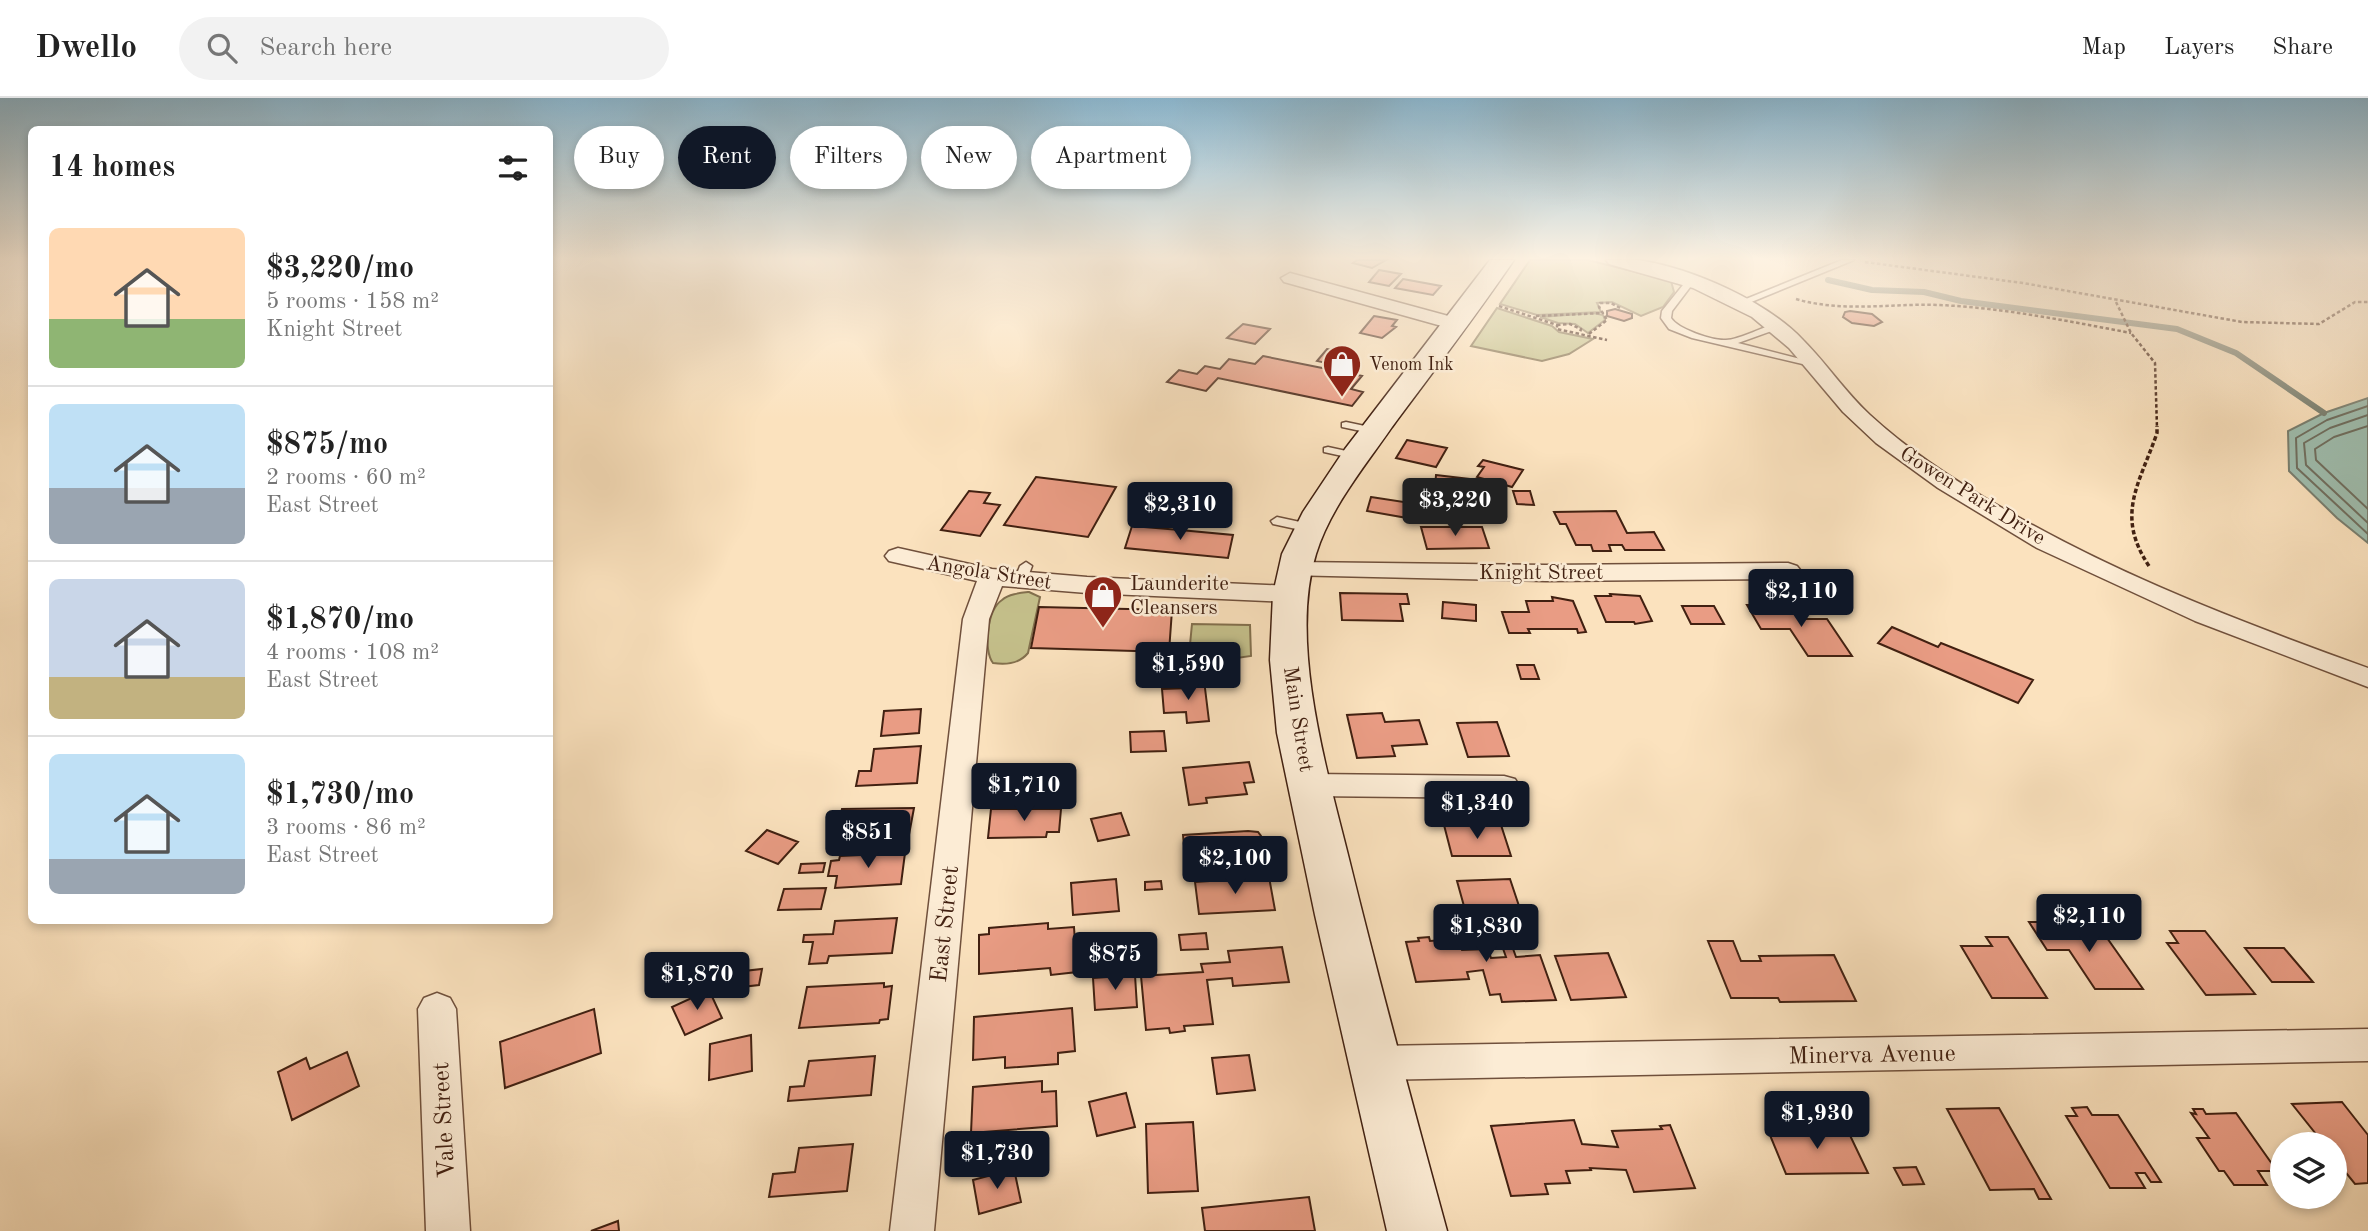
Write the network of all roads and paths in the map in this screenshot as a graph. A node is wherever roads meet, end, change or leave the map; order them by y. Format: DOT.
graph roads {
  1 [pos="1464,313"];
  2 [pos="1604,313"];
  3 [pos="1667,313"];
  4 [pos="1763,313"];
  5 [pos="2011,313"];
  6 [pos="2121,313"];
  7 [pos="2187,313"];
  8 [pos="2337,313"];
  9 [pos="1531,317"];
  10 [pos="1557,325"];
  11 [pos="1777,326"];
  12 [pos="1580,332"];
  13 [pos="2131,333"];
  14 [pos="1588,334"];
  15 [pos="1607,340"];
  16 [pos="1730,342"];
  17 [pos="1811,363"];
  18 [pos="898,556"];
  19 [pos="1788,571"];
  20 [pos="1013,574"];
  21 [pos="2156,576"];
  22 [pos="1293,582"];
  23 [pos="2368,678"];
  24 [pos="1310,785"];
  25 [pos="1504,787"];
  26 [pos="437,1009"];
  27 [pos="2368,1045"];
  28 [pos="1375,1063"];
  29 [pos="448,1231"];
  30 [pos="912,1231"];
  31 [pos="1417,1231"];
  1 -- 9 [label="path"];
  1 -- 22 [label="main road, Main Street"];
  2 -- 9 [label="path"];
  2 -- 14 [label="path"];
  3 -- 16 [label="lane"];
  4 -- 11 [label="street, Gowen Park Drive"];
  5 -- 13 [label="path"];
  6 -- 13 [label="path"];
  7 -- 8 [label="path"];
  9 -- 10 [label="path"];
  10 -- 12 [label="path"];
  10 -- 12 [label="path"];
  11 -- 16 [label="lane"];
  11 -- 17 [label="street, Gowen Park Drive"];
  12 -- 14 [label="path"];
  13 -- 21 [label="path"];
  14 -- 15 [label="path"];
  16 -- 17 [label="lane"];
  17 -- 23 [label="street, Gowen Park Drive"];
  18 -- 20 [label="street, Angola Street"];
  19 -- 22 [label="street, Knight Street"];
  20 -- 22 [label="street, Angola Street"];
  20 -- 30 [label="street, East Street"];
  22 -- 24 [label="main road, Main Street"];
  24 -- 25 [label="street"];
  24 -- 28 [label="main road, Main Street"];
  26 -- 29 [label="street, Vale Street"];
  27 -- 28 [label="street, Minerva Avenue"];
  28 -- 31 [label="main road, Main Street"];
}
